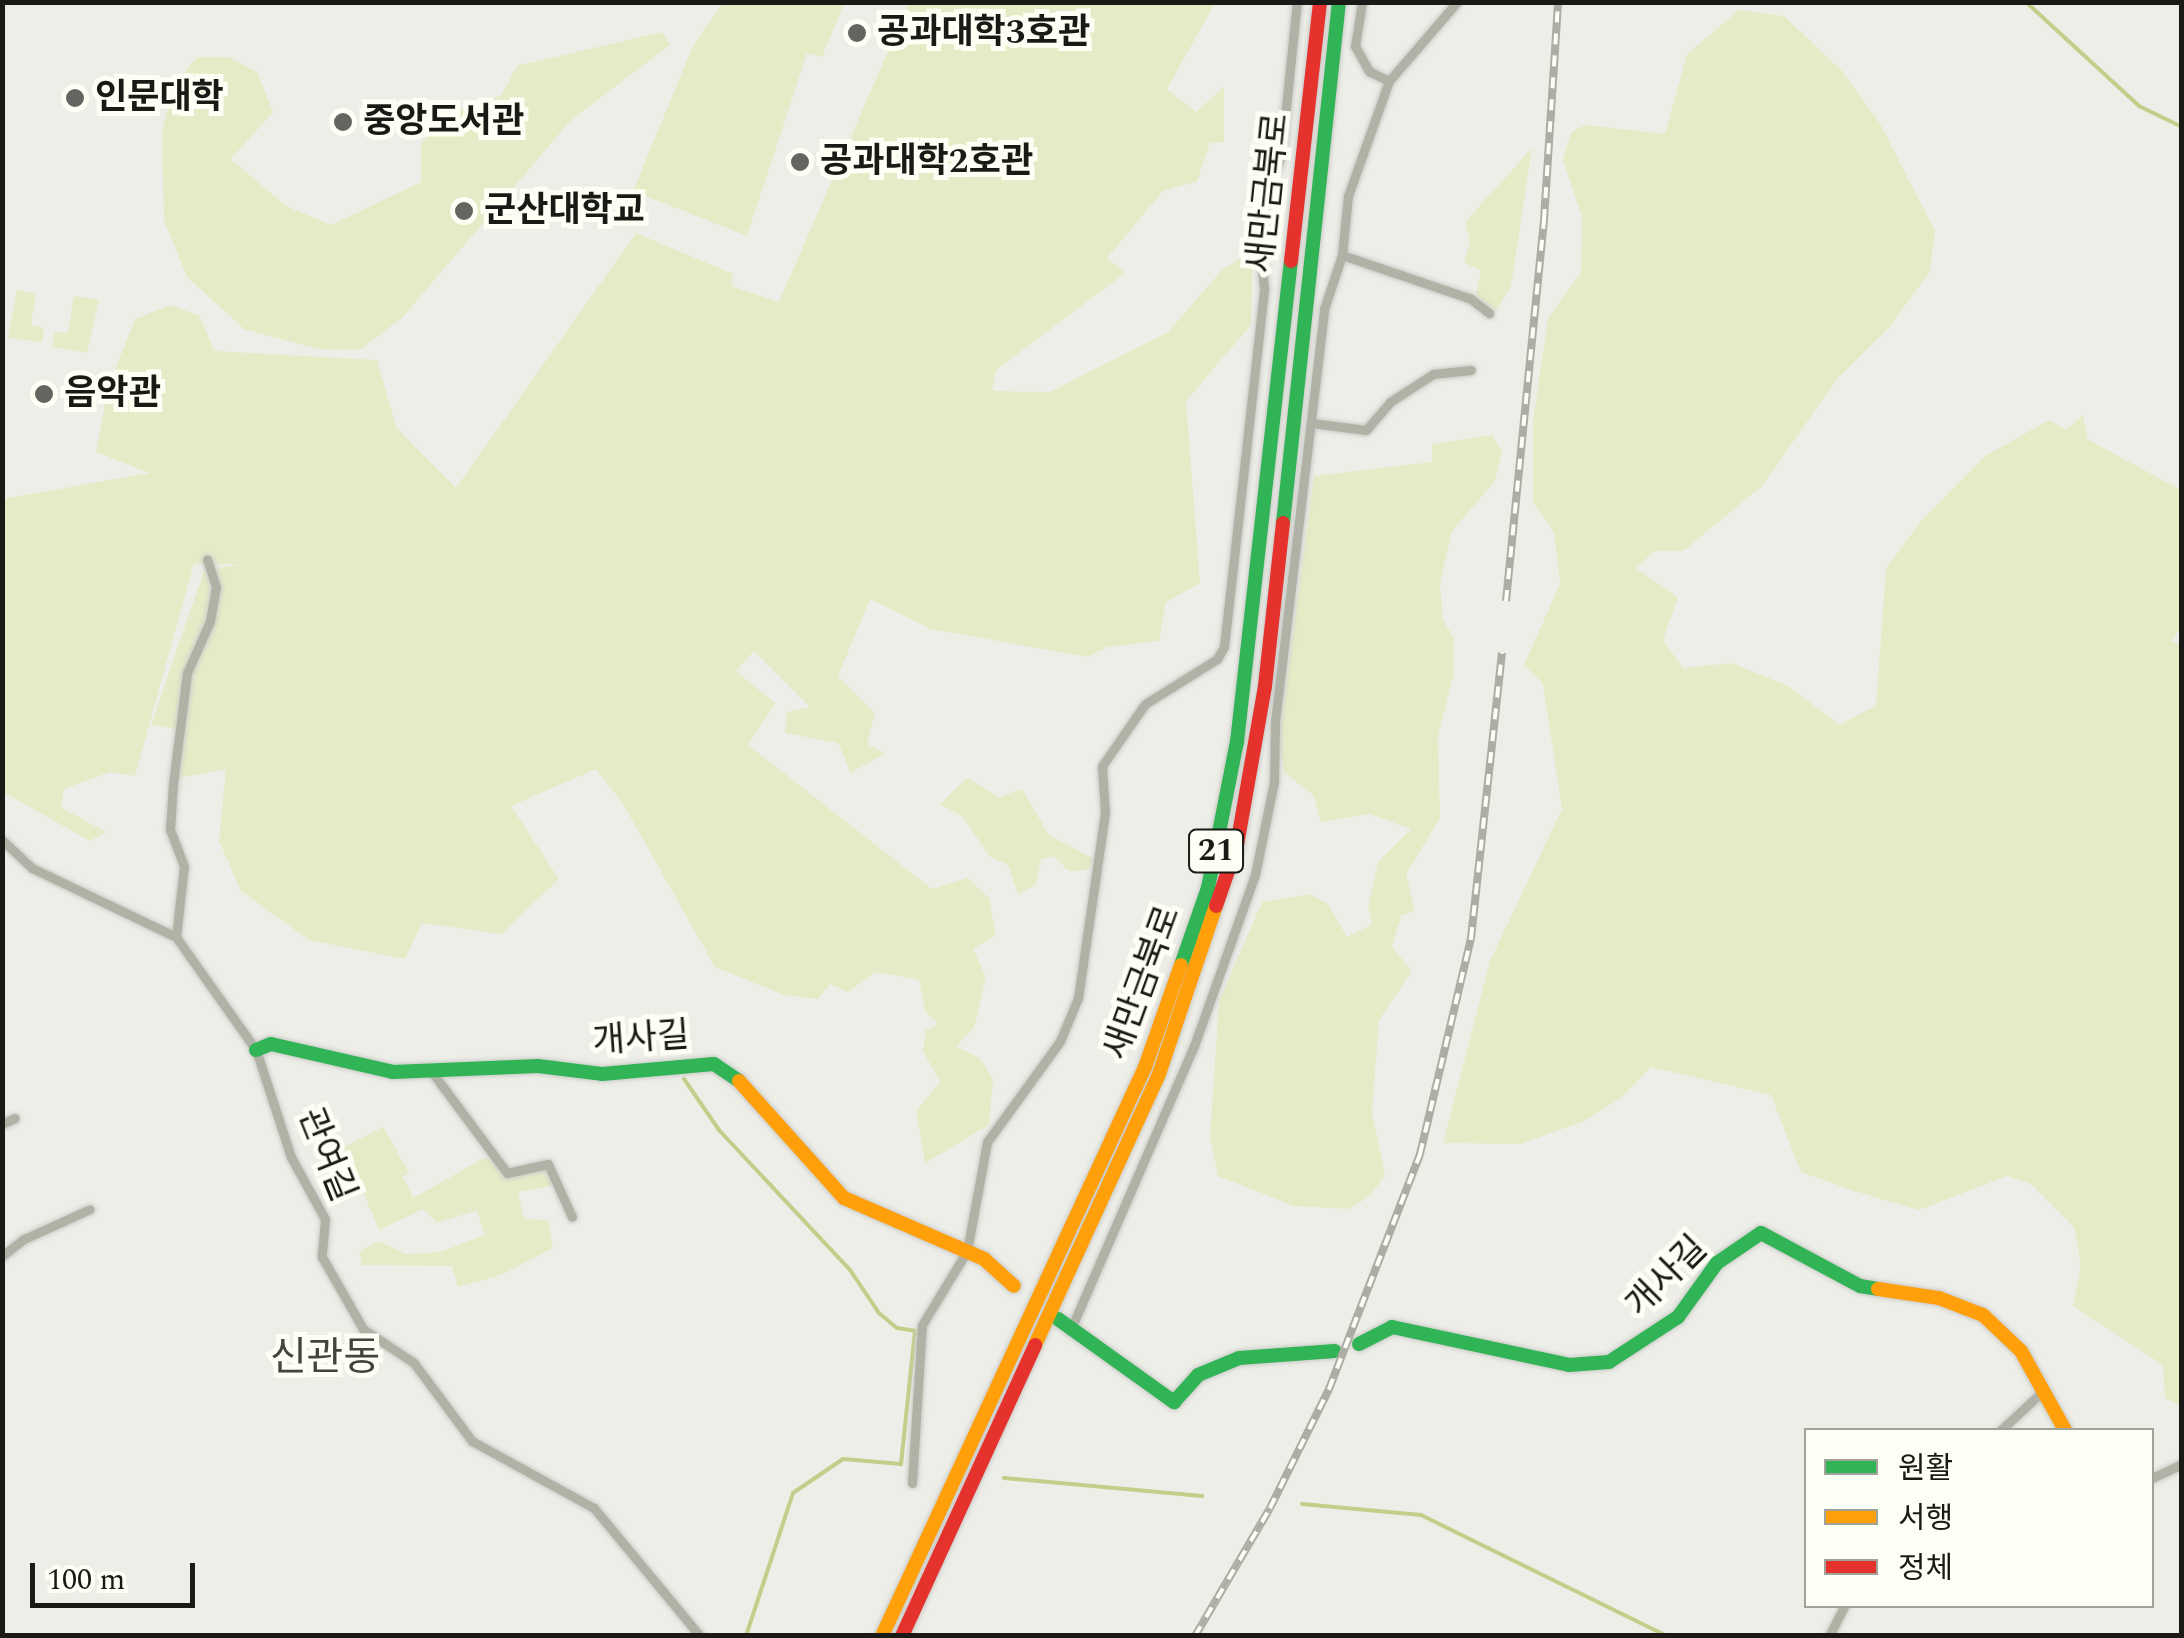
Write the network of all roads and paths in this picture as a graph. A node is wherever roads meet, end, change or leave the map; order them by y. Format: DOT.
graph roads {
  1 [pos="1297,2"];
  2 [pos="1320,2"];
  3 [pos="1339,2"];
  4 [pos="1362,2"];
  5 [pos="1457,2"];
  6 [pos="1389,81"];
  7 [pos="1342,256"];
  8 [pos="1489,314"];
  9 [pos="1470,370"];
  10 [pos="1312,423"];
  11 [pos="208,559"];
  12 [pos="2,840"];
  13 [pos="176,937"];
  14 [pos="256,1050"];
  15 [pos="430,1070"];
  16 [pos="15,1118"];
  17 [pos="2,1124"];
  18 [pos="90,1209"];
  19 [pos="572,1217"];
  20 [pos="967,1252"];
  21 [pos="2,1256"];
  22 [pos="1014,1286"];
  23 [pos="1058,1319"];
  24 [pos="1070,1330"];
  25 [pos="1358,1344"];
  26 [pos="1335,1351"];
  27 [pos="2044,1390"];
  28 [pos="2003,1428"];
  29 [pos="2064,1428"];
  30 [pos="2182,1464"];
  31 [pos="2154,1477"];
  32 [pos="912,1483"];
  33 [pos="1843,1608"];
  34 [pos="700,1636"];
  35 [pos="882,1636"];
  36 [pos="902,1636"];
  37 [pos="1829,1636"];
  1 -- 20 [label="street"];
  2 -- 35 [label="main road, 새만금북로 / 21"];
  3 -- 36 [label="main road, 새만금북로 / 21"];
  4 -- 6 [label="street"];
  5 -- 6 [label="street"];
  6 -- 7 [label="street"];
  7 -- 8 [label="street"];
  7 -- 10 [label="street"];
  9 -- 10 [label="street"];
  10 -- 24 [label="street"];
  11 -- 13 [label="street"];
  12 -- 13 [label="street, 관여길"];
  13 -- 14 [label="street, 관여길"];
  14 -- 15 [label="main road, 개사길"];
  14 -- 34 [label="street, 관여길"];
  15 -- 19 [label="street"];
  15 -- 20 [label="main road, 개사길"];
  16 -- 17 [label="street"];
  18 -- 21 [label="street"];
  20 -- 22 [label="main road, 개사길"];
  20 -- 32 [label="street"];
  23 -- 24 [label="main road"];
  24 -- 26 [label="main road"];
  25 -- 27 [label="main road, 개사길"];
  27 -- 28 [label="street"];
  27 -- 29 [label="main road, 개사길"];
  30 -- 31 [label="street"];
  33 -- 37 [label="street"];
}
